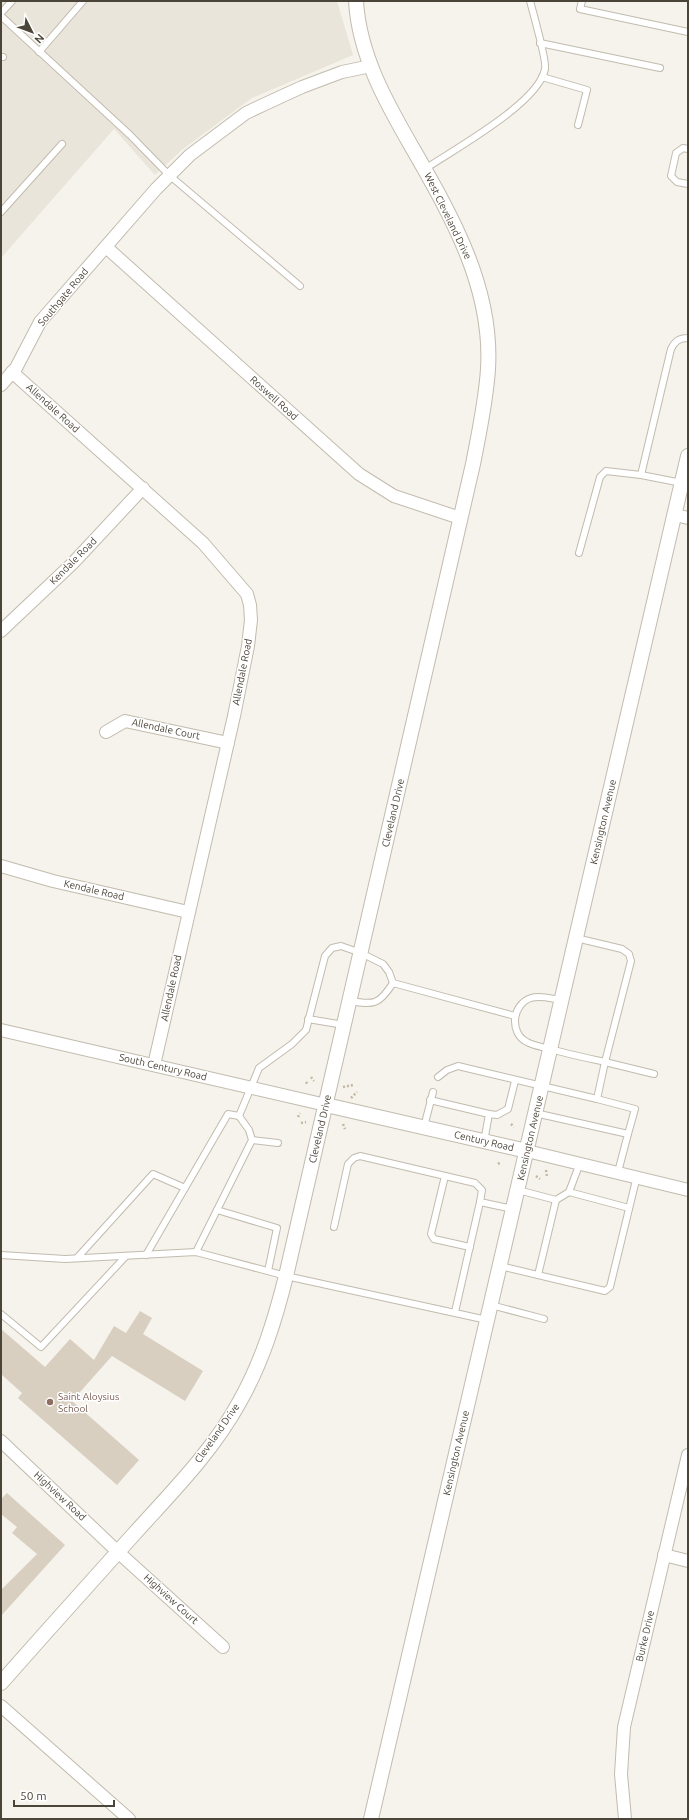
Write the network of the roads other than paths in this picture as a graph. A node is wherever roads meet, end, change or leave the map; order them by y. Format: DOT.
graph roads {
  1 [pos="12,1"];
  2 [pos="83,1"];
  3 [pos="356,1"];
  4 [pos="530,1"];
  5 [pos="582,1"];
  6 [pos="1,15"];
  7 [pos="688,32"];
  8 [pos="540,43"];
  9 [pos="40,52"];
  10 [pos="371,66"];
  11 [pos="660,68"];
  12 [pos="542,77"];
  13 [pos="578,125"];
  14 [pos="62,144"];
  15 [pos="688,149"];
  16 [pos="425,170"];
  17 [pos="169,175"];
  18 [pos="688,184"];
  19 [pos="1,212"];
  20 [pos="106,247"];
  21 [pos="300,286"];
  22 [pos="688,338"];
  23 [pos="12,372"];
  24 [pos="1,385"];
  25 [pos="688,456"];
  26 [pos="641,475"];
  27 [pos="682,483"];
  28 [pos="143,488"];
  29 [pos="467,491"];
  30 [pos="681,517"];
  31 [pos="460,518"];
  32 [pos="579,553"];
  33 [pos="1,631"];
  34 [pos="106,732"];
  35 [pos="228,743"];
  36 [pos="1,866"];
  37 [pos="188,912"];
  38 [pos="576,938"];
  39 [pos="361,953"];
  40 [pos="392,983"];
  41 [pos="350,1000"];
  42 [pos="562,1000"];
  43 [pos="515,1016"];
  44 [pos="308,1019"];
  45 [pos="344,1025"];
  46 [pos="1,1030"];
  47 [pos="550,1049"];
  48 [pos="605,1062"];
  49 [pos="154,1065"];
  50 [pos="654,1074"];
  51 [pos="438,1077"];
  52 [pos="515,1081"];
  53 [pos="542,1085"];
  54 [pos="250,1087"];
  55 [pos="433,1092"];
  56 [pos="597,1099"];
  57 [pos="430,1100"];
  58 [pos="326,1105"];
  59 [pos="536,1113"];
  60 [pos="489,1114"];
  61 [pos="239,1116"];
  62 [pos="424,1127"];
  63 [pos="628,1134"];
  64 [pos="252,1140"];
  65 [pos="484,1142"];
  66 [pos="278,1143"];
  67 [pos="527,1151"];
  68 [pos="580,1163"];
  69 [pos="618,1172"];
  70 [pos="445,1176"];
  71 [pos="637,1176"];
  72 [pos="185,1188"];
  73 [pos="518,1190"];
  74 [pos="688,1190"];
  75 [pos="569,1192"];
  76 [pos="556,1200"];
  77 [pos="480,1202"];
  78 [pos="629,1208"];
  79 [pos="513,1209"];
  80 [pos="217,1210"];
  81 [pos="334,1227"];
  82 [pos="470,1247"];
  83 [pos="196,1252"];
  84 [pos="1,1255"];
  85 [pos="146,1255"];
  86 [pos="126,1256"];
  87 [pos="77,1258"];
  88 [pos="500,1266"];
  89 [pos="268,1271"];
  90 [pos="538,1275"];
  91 [pos="286,1276"];
  92 [pos="491,1305"];
  93 [pos="456,1312"];
  94 [pos="1,1314"];
  95 [pos="544,1318"];
  96 [pos="487,1320"];
  97 [pos="1,1441"];
  98 [pos="688,1455"];
  99 [pos="118,1552"];
  100 [pos="664,1555"];
  101 [pos="688,1561"];
  102 [pos="223,1647"];
  103 [pos="1,1683"];
  104 [pos="1,1706"];
  105 [pos="129,1819"];
  106 [pos="371,1819"];
  107 [pos="626,1819"];
  1 -- 6 [label="lane"];
  2 -- 9 [label="lane"];
  3 -- 10 [label="street, West Cleveland Drive"];
  4 -- 8 [label="lane"];
  5 -- 7 [label="lane"];
  6 -- 9 [label="lane"];
  8 -- 11 [label="lane"];
  8 -- 12 [label="lane"];
  9 -- 17 [label="lane"];
  10 -- 16 [label="street, West Cleveland Drive"];
  10 -- 17 [label="street, Southgate Road"];
  12 -- 13 [label="lane"];
  12 -- 16 [label="lane"];
  14 -- 19 [label="lane"];
  15 -- 18 [label="lane"];
  16 -- 29 [label="street, West Cleveland Drive"];
  17 -- 20 [label="street, Southgate Road"];
  17 -- 21 [label="lane"];
  20 -- 23 [label="street, Southgate Road"];
  20 -- 31 [label="street, Roswell Road"];
  22 -- 26 [label="lane"];
  23 -- 24 [label="street, Southgate Road"];
  23 -- 28 [label="street, Allendale Road"];
  25 -- 27 [label="street, Kensington Avenue"];
  26 -- 27 [label="lane"];
  26 -- 32 [label="lane"];
  27 -- 30 [label="street, Kensington Avenue"];
  28 -- 33 [label="street, Kendale Road"];
  28 -- 35 [label="street, Allendale Road"];
  29 -- 31 [label="street, Cleveland Drive"];
  30 -- 38 [label="street, Kensington Avenue"];
  31 -- 39 [label="street, Cleveland Drive"];
  34 -- 35 [label="street, Allendale Court"];
  35 -- 37 [label="street, Allendale Road"];
  36 -- 37 [label="street, Kendale Road"];
  37 -- 49 [label="street, Allendale Road"];
  38 -- 42 [label="street, Kensington Avenue"];
  38 -- 48 [label="lane"];
  39 -- 40 [label="lane"];
  39 -- 41 [label="street, Cleveland Drive"];
  39 -- 44 [label="lane"];
  40 -- 41 [label="lane"];
  40 -- 43 [label="lane"];
  41 -- 45 [label="street, Cleveland Drive"];
  42 -- 43 [label="lane"];
  42 -- 47 [label="street, Kensington Avenue"];
  43 -- 47 [label="lane"];
  44 -- 45 [label="lane"];
  44 -- 54 [label="lane"];
  45 -- 58 [label="street, Cleveland Drive"];
  46 -- 49 [label="street, South Century Road"];
  47 -- 48 [label="lane"];
  47 -- 53 [label="street, Kensington Avenue"];
  48 -- 50 [label="lane"];
  48 -- 56 [label="lane"];
  49 -- 54 [label="street, South Century Road"];
  51 -- 52 [label="lane"];
  52 -- 53 [label="lane"];
  52 -- 60 [label="lane"];
  53 -- 56 [label="lane"];
  53 -- 59 [label="street, Kensington Avenue"];
  54 -- 58 [label="street, South Century Road"];
  54 -- 61 [label="lane"];
  55 -- 57 [label="lane"];
  56 -- 63 [label="lane"];
  57 -- 60 [label="lane"];
  57 -- 62 [label="lane"];
  58 -- 62 [label="street, Century Road"];
  58 -- 91 [label="street, Cleveland Drive"];
  59 -- 63 [label="lane"];
  59 -- 67 [label="street, Kensington Avenue"];
  60 -- 65 [label="lane"];
  61 -- 64 [label="lane"];
  61 -- 72 [label="lane"];
  62 -- 65 [label="street, Century Road"];
  63 -- 69 [label="lane"];
  64 -- 66 [label="lane"];
  64 -- 80 [label="lane"];
  65 -- 67 [label="street, Century Road"];
  67 -- 68 [label="street, Century Road"];
  67 -- 73 [label="street, Kensington Avenue"];
  68 -- 69 [label="street, Century Road"];
  68 -- 75 [label="lane"];
  69 -- 71 [label="street, Century Road"];
  70 -- 77 [label="lane"];
  70 -- 81 [label="lane"];
  70 -- 82 [label="lane"];
  71 -- 74 [label="street, Century Road"];
  71 -- 78 [label="lane"];
  72 -- 85 [label="lane"];
  72 -- 87 [label="lane"];
  73 -- 76 [label="lane"];
  73 -- 79 [label="street, Kensington Avenue"];
  75 -- 76 [label="lane"];
  75 -- 78 [label="lane"];
  76 -- 90 [label="lane"];
  77 -- 79 [label="lane"];
  77 -- 82 [label="lane"];
  78 -- 90 [label="lane"];
  79 -- 88 [label="street, Kensington Avenue"];
  80 -- 83 [label="lane"];
  80 -- 89 [label="lane"];
  82 -- 93 [label="lane"];
  83 -- 85 [label="lane"];
  83 -- 89 [label="lane"];
  84 -- 87 [label="lane"];
  85 -- 86 [label="lane"];
  86 -- 87 [label="lane"];
  86 -- 94 [label="lane"];
  88 -- 90 [label="lane"];
  88 -- 92 [label="street, Kensington Avenue"];
  89 -- 91 [label="lane"];
  91 -- 93 [label="lane"];
  91 -- 99 [label="street, Cleveland Drive"];
  92 -- 95 [label="lane"];
  92 -- 96 [label="street, Kensington Avenue"];
  93 -- 96 [label="lane"];
  96 -- 106 [label="street, Kensington Avenue"];
  97 -- 99 [label="street, Highview Road"];
  98 -- 100 [label="street, Burke Drive"];
  99 -- 102 [label="street, Highview Court"];
  99 -- 103 [label="street, Cleveland Drive"];
  100 -- 101 [label="street"];
  100 -- 107 [label="street, Burke Drive"];
  104 -- 105 [label="street"];
}
